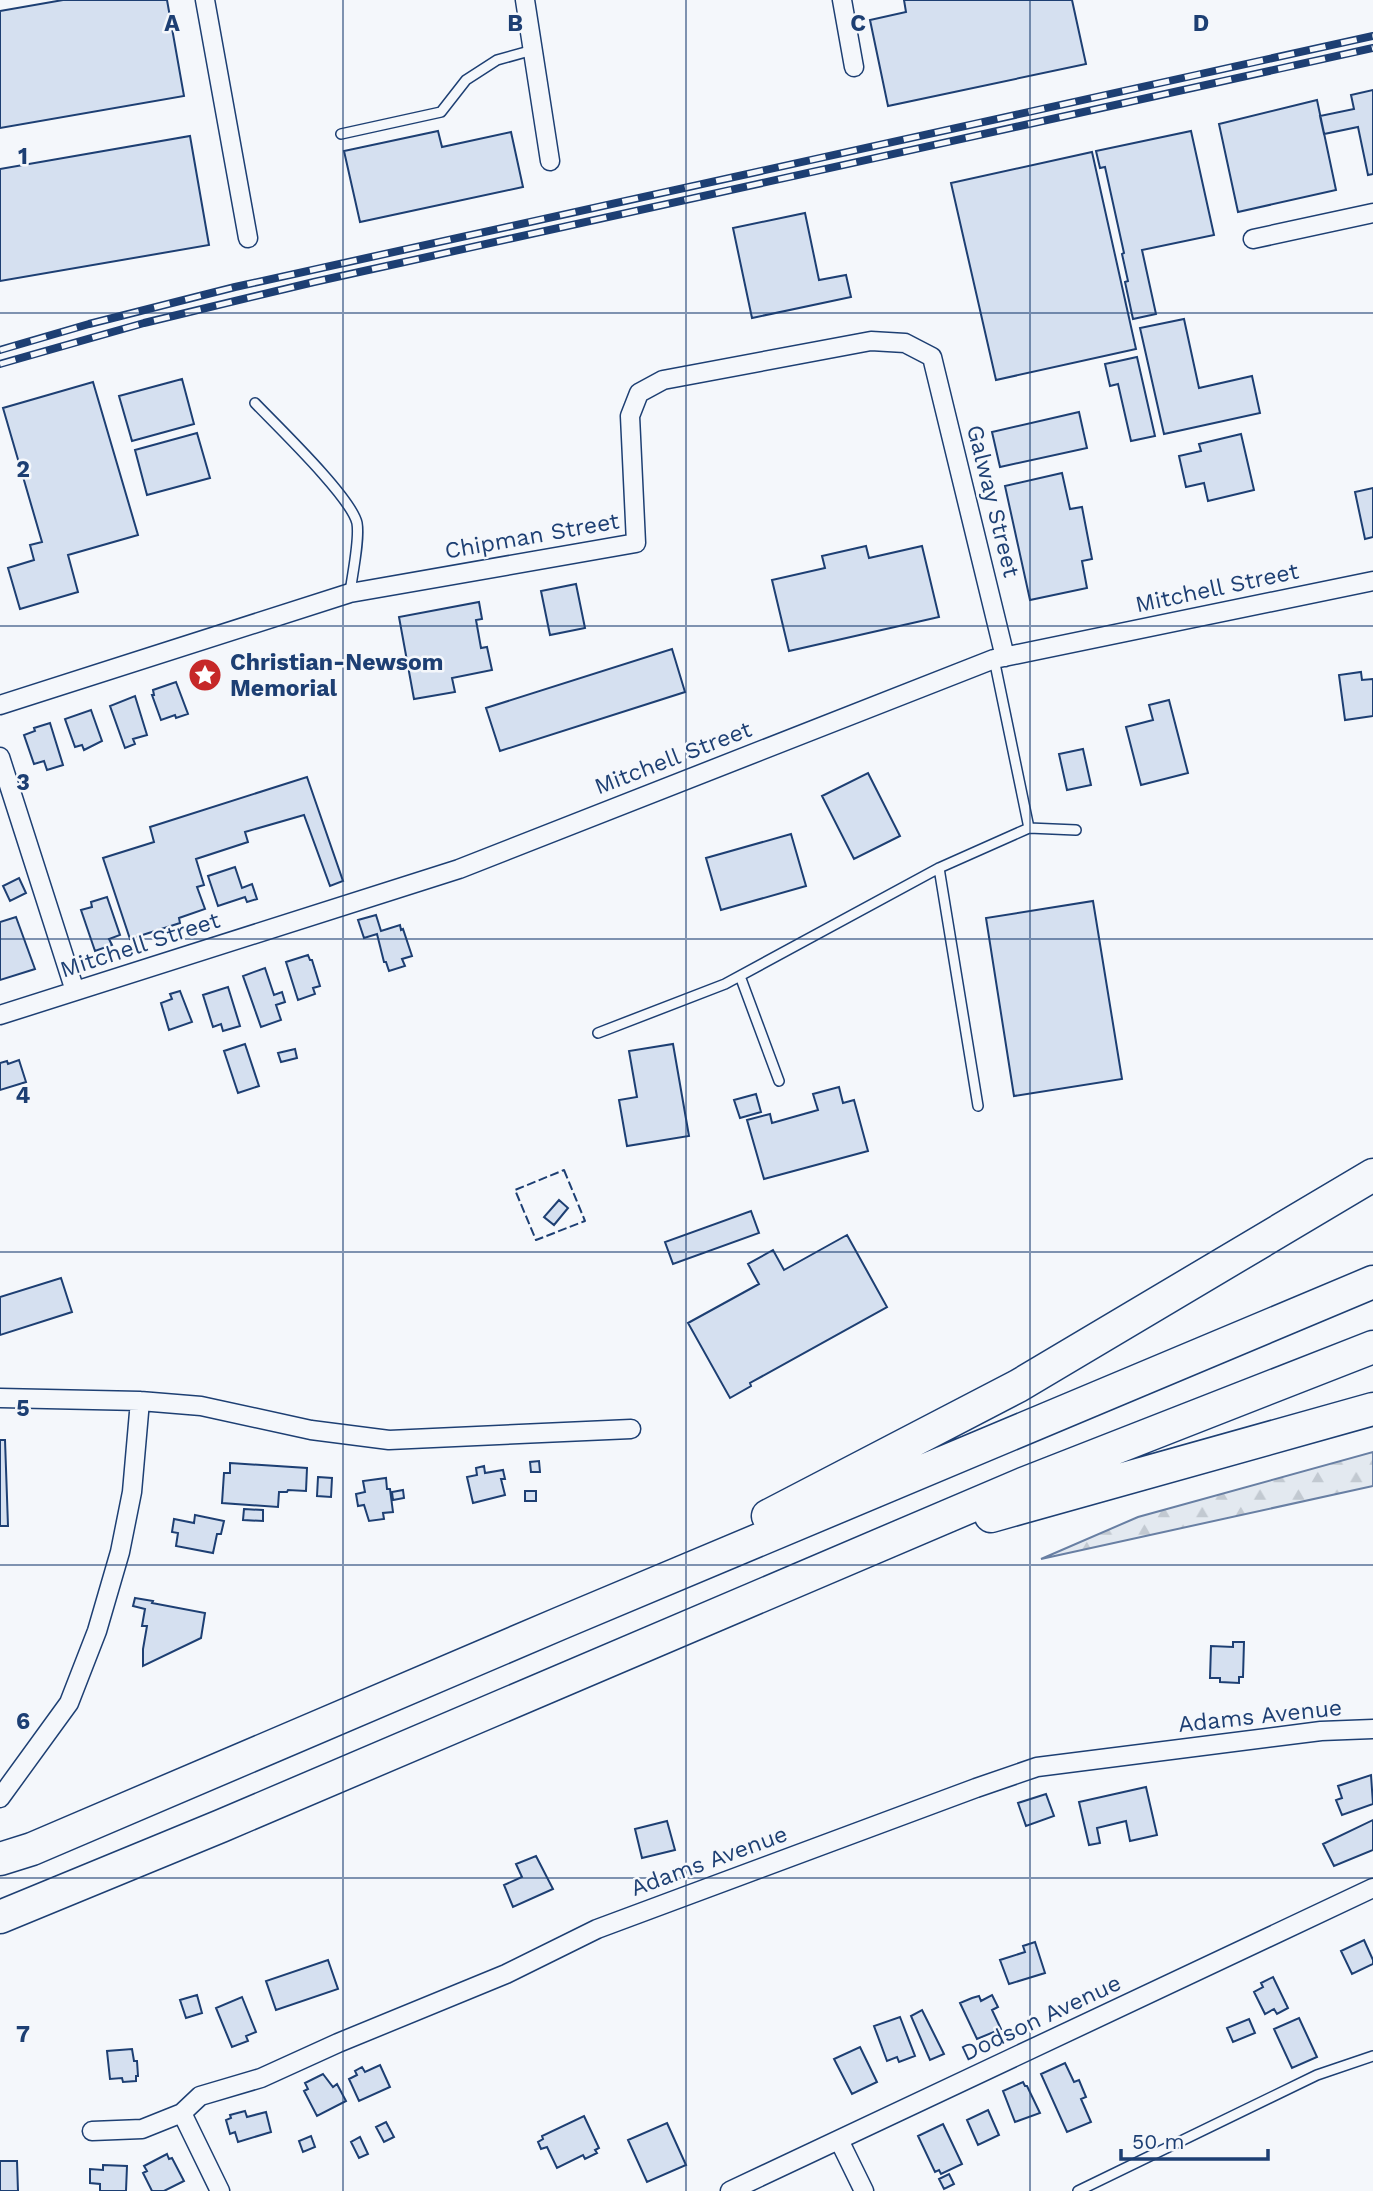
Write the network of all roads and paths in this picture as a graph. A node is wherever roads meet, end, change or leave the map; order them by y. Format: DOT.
graph roads {
  1 [pos="205,0"];
  2 [pos="525,0"];
  3 [pos="842,0"];
  4 [pos="533,50"];
  5 [pos="854,67"];
  6 [pos="341,134"];
  7 [pos="550,161"];
  8 [pos="1373,213"];
  9 [pos="248,238"];
  10 [pos="1253,239"];
  11 [pos="932,358"];
  12 [pos="255,403"];
  13 [pos="1373,581"];
  14 [pos="350,593"];
  15 [pos="1000,658"];
  16 [pos="0,705"];
  17 [pos="0,757"];
  18 [pos="1029,828"];
  19 [pos="1076,830"];
  20 [pos="939,868"];
  21 [pos="740,976"];
  22 [pos="75,991"];
  23 [pos="0,1015"];
  24 [pos="598,1033"];
  25 [pos="779,1081"];
  26 [pos="978,1106"];
  27 [pos="1373,1175"];
  28 [pos="1373,1282"];
  29 [pos="1373,1347"];
  30 [pos="0,1398"];
  31 [pos="140,1401"];
  32 [pos="1373,1409"];
  33 [pos="631,1429"];
  34 [pos="862,1552"];
  35 [pos="561,1623"];
  36 [pos="1373,1729"];
  37 [pos="0,1798"];
  38 [pos="0,1859"];
  39 [pos="1373,1888"];
  40 [pos="0,1917"];
  41 [pos="1373,2056"];
  42 [pos="182,2113"];
  43 [pos="92,2131"];
  44 [pos="839,2140"];
  45 [pos="220,2191"];
  46 [pos="730,2191"];
  47 [pos="863,2191"];
  48 [pos="1078,2191"];
  1 -- 9 [label="street"];
  2 -- 4 [label="street"];
  3 -- 5 [label="street"];
  4 -- 6 [label="lane"];
  4 -- 7 [label="street"];
  8 -- 10 [label="street"];
  11 -- 14 [label="street, Chipman Street"];
  11 -- 15 [label="street, Galway Street"];
  12 -- 14 [label="lane"];
  13 -- 15 [label="street, Mitchell Street"];
  14 -- 16 [label="street, Chipman Street"];
  15 -- 18 [label="lane"];
  15 -- 22 [label="street, Mitchell Street"];
  17 -- 22 [label="street"];
  18 -- 19 [label="lane"];
  18 -- 20 [label="lane"];
  20 -- 21 [label="lane"];
  20 -- 26 [label="lane"];
  21 -- 24 [label="lane"];
  21 -- 25 [label="lane"];
  22 -- 23 [label="street, Mitchell Street"];
  27 -- 35 [label="highway"];
  28 -- 35 [label="highway"];
  29 -- 34 [label="highway"];
  30 -- 31 [label="street"];
  31 -- 33 [label="street"];
  31 -- 37 [label="street"];
  32 -- 34 [label="highway"];
  34 -- 40 [label="highway"];
  35 -- 38 [label="highway"];
  36 -- 42 [label="street, Adams Avenue"];
  39 -- 44 [label="street, Dodson Avenue"];
  41 -- 48 [label="lane"];
  42 -- 43 [label="street, Adams Avenue"];
  42 -- 45 [label="street"];
  44 -- 46 [label="street, Dodson Avenue"];
  44 -- 47 [label="street"];
}
